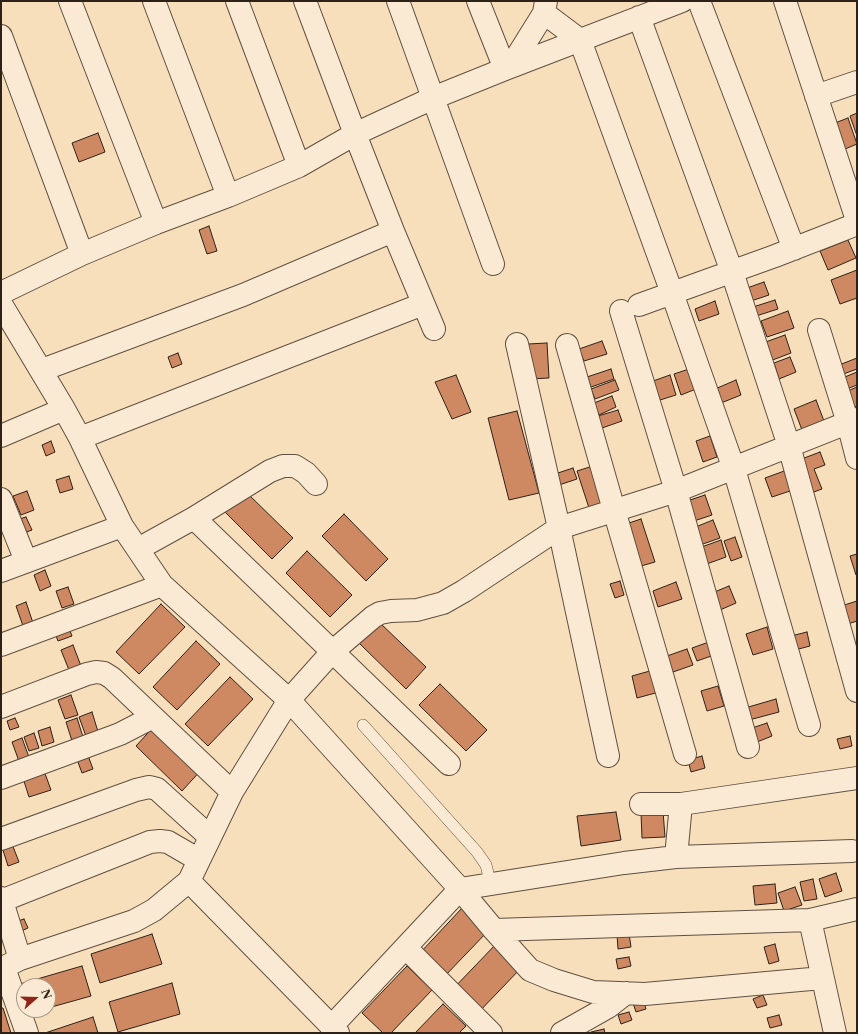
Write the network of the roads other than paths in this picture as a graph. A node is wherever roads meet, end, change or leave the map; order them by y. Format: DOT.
graph roads {
  1 [pos="70,1"];
  2 [pos="154,1"];
  3 [pos="237,1"];
  4 [pos="305,1"];
  5 [pos="398,1"];
  6 [pos="478,1"];
  7 [pos="682,1"];
  8 [pos="700,1"];
  9 [pos="785,1"];
  10 [pos="545,7"];
  11 [pos="639,17"];
  12 [pos="1,36"];
  13 [pos="580,40"];
  14 [pos="508,68"];
  15 [pos="857,82"];
  16 [pos="816,96"];
  17 [pos="433,98"];
  18 [pos="354,134"];
  19 [pos="299,166"];
  20 [pos="850,174"];
  21 [pos="228,196"];
  22 [pos="857,220"];
  23 [pos="156,223"];
  24 [pos="857,224"];
  25 [pos="393,231"];
  26 [pos="794,249"];
  27 [pos="82,254"];
  28 [pos="493,264"];
  29 [pos="732,272"];
  30 [pos="1,293"];
  31 [pos="672,293"];
  32 [pos="1,304"];
  33 [pos="423,304"];
  34 [pos="434,329"];
  35 [pos="819,330"];
  36 [pos="517,344"];
  37 [pos="567,345"];
  38 [pos="42,370"];
  39 [pos="64,409"];
  40 [pos="852,421"];
  41 [pos="1,436"];
  42 [pos="80,438"];
  43 [pos="789,446"];
  44 [pos="857,458"];
  45 [pos="734,469"];
  46 [pos="316,484"];
  47 [pos="676,491"];
  48 [pos="1,499"];
  49 [pos="614,510"];
  50 [pos="194,518"];
  51 [pos="122,526"];
  52 [pos="559,528"];
  53 [pos="138,549"];
  54 [pos="26,562"];
  55 [pos="1,571"];
  56 [pos="162,585"];
  57 [pos="1,645"];
  58 [pos="332,652"];
  59 [pos="857,691"];
  60 [pos="288,700"];
  61 [pos="1,707"];
  62 [pos="153,717"];
  63 [pos="809,724"];
  64 [pos="363,725"];
  65 [pos="748,747"];
  66 [pos="686,754"];
  67 [pos="608,756"];
  68 [pos="449,764"];
  69 [pos="1,778"];
  70 [pos="857,778"];
  71 [pos="232,792"];
  72 [pos="641,804"];
  73 [pos="681,804"];
  74 [pos="210,837"];
  75 [pos="1,839"];
  76 [pos="852,851"];
  77 [pos="676,857"];
  78 [pos="199,860"];
  79 [pos="189,881"];
  80 [pos="487,885"];
  81 [pos="460,889"];
  82 [pos="1,900"];
  83 [pos="857,909"];
  84 [pos="810,920"];
  85 [pos="494,930"];
  86 [pos="406,948"];
  87 [pos="8,965"];
  88 [pos="822,978"];
  89 [pos="626,993"];
  90 [pos="335,1030"];
  91 [pos="27,1033"];
  92 [pos="491,1033"];
  93 [pos="562,1033"];
  94 [pos="835,1033"];
  1 -- 23 [label="street"];
  2 -- 21 [label="street"];
  3 -- 19 [label="street"];
  4 -- 18 [label="street"];
  5 -- 17 [label="street"];
  6 -- 14 [label="street"];
  7 -- 11 [label="street"];
  8 -- 26 [label="street"];
  9 -- 16 [label="street"];
  10 -- 13 [label="street"];
  10 -- 14 [label="street"];
  11 -- 13 [label="street"];
  11 -- 29 [label="street"];
  12 -- 27 [label="street"];
  13 -- 14 [label="street"];
  13 -- 31 [label="street"];
  14 -- 17 [label="street"];
  15 -- 16 [label="street"];
  16 -- 20 [label="street"];
  17 -- 18 [label="street"];
  17 -- 28 [label="street"];
  18 -- 19 [label="street"];
  18 -- 25 [label="street"];
  19 -- 21 [label="street"];
  20 -- 22 [label="street"];
  21 -- 23 [label="street"];
  23 -- 27 [label="street"];
  24 -- 26 [label="street"];
  25 -- 33 [label="street"];
  25 -- 38 [label="street"];
  26 -- 29 [label="street"];
  27 -- 30 [label="street"];
  29 -- 31 [label="street"];
  29 -- 43 [label="street"];
  31 -- 45 [label="street"];
  31 -- 47 [label="street"];
  32 -- 38 [label="street"];
  33 -- 34 [label="street"];
  33 -- 42 [label="street"];
  35 -- 40 [label="street"];
  36 -- 52 [label="street"];
  37 -- 49 [label="street"];
  38 -- 39 [label="street"];
  39 -- 41 [label="street"];
  39 -- 42 [label="street"];
  40 -- 43 [label="street"];
  40 -- 44 [label="street"];
  42 -- 51 [label="street"];
  43 -- 45 [label="street"];
  43 -- 59 [label="street"];
  45 -- 47 [label="street"];
  45 -- 63 [label="street"];
  46 -- 50 [label="street"];
  47 -- 49 [label="street"];
  47 -- 65 [label="street"];
  48 -- 54 [label="street"];
  49 -- 52 [label="street"];
  49 -- 66 [label="street"];
  50 -- 53 [label="street"];
  50 -- 58 [label="street"];
  51 -- 53 [label="street"];
  51 -- 54 [label="street"];
  52 -- 58 [label="street"];
  52 -- 67 [label="street"];
  53 -- 56 [label="street"];
  54 -- 55 [label="street"];
  56 -- 57 [label="street"];
  56 -- 60 [label="street"];
  58 -- 60 [label="street"];
  58 -- 68 [label="street"];
  60 -- 71 [label="street"];
  60 -- 81 [label="street"];
  61 -- 62 [label="street"];
  62 -- 69 [label="street"];
  62 -- 71 [label="street"];
  64 -- 80 [label="lane"];
  70 -- 73 [label="street"];
  71 -- 74 [label="street"];
  72 -- 73 [label="street"];
  73 -- 77 [label="street"];
  74 -- 75 [label="street"];
  74 -- 78 [label="street"];
  76 -- 77 [label="street"];
  77 -- 80 [label="street"];
  78 -- 79 [label="street"];
  78 -- 82 [label="street"];
  79 -- 87 [label="street"];
  79 -- 90 [label="street"];
  80 -- 81 [label="street"];
  81 -- 85 [label="street"];
  81 -- 86 [label="street"];
  82 -- 87 [label="street"];
  83 -- 84 [label="street"];
  84 -- 85 [label="street"];
  84 -- 88 [label="street"];
  85 -- 89 [label="street"];
  86 -- 90 [label="street"];
  86 -- 92 [label="street"];
  87 -- 91 [label="street"];
  88 -- 89 [label="street"];
  88 -- 94 [label="street"];
  89 -- 93 [label="street"];
}
